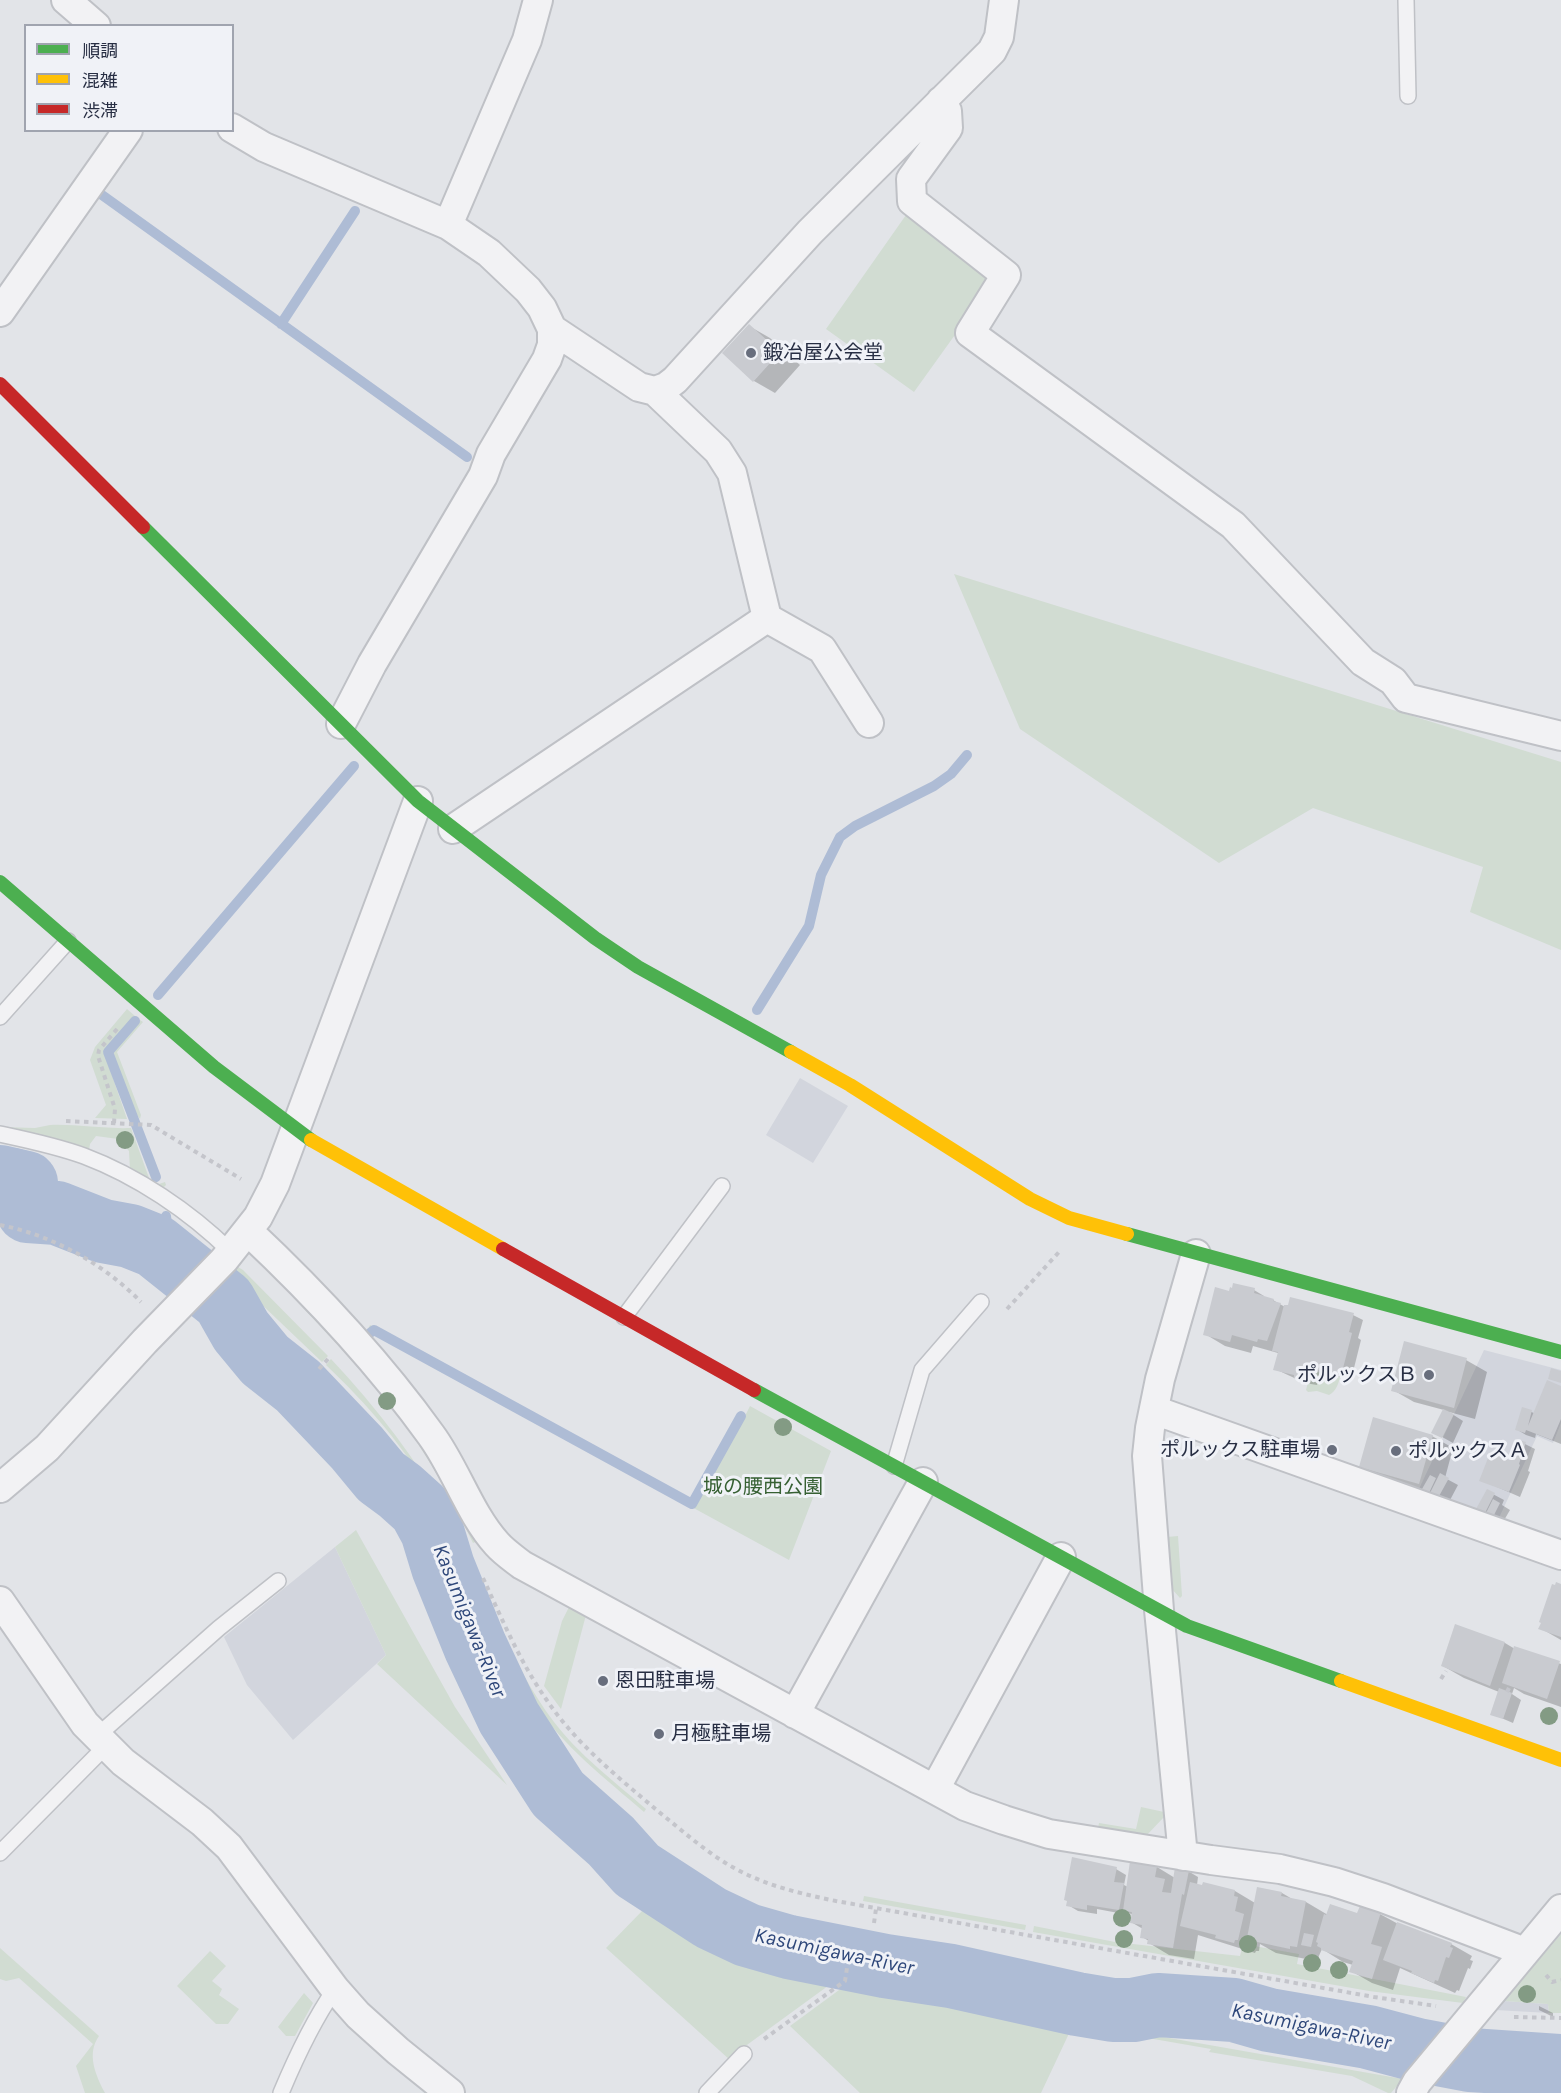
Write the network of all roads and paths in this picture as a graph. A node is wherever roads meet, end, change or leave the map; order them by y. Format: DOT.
graph roads {
  1 [pos="66,0"];
  2 [pos="538,0"];
  3 [pos="1004,0"];
  4 [pos="1406,0"];
  5 [pos="94,24"];
  6 [pos="1408,96"];
  7 [pos="941,101"];
  8 [pos="234,129"];
  9 [pos="127,132"];
  10 [pos="448,225"];
  11 [pos="0,312"];
  12 [pos="552,329"];
  13 [pos="0,384"];
  14 [pos="655,391"];
  15 [pos="767,618"];
  16 [pos="869,723"];
  17 [pos="341,724"];
  18 [pos="1561,736"];
  19 [pos="418,801"];
  20 [pos="453,829"];
  21 [pos="0,882"];
  22 [pos="68,941"];
  23 [pos="0,1017"];
  24 [pos="113,1033"];
  25 [pos="114,1123"];
  26 [pos="126,1124"];
  27 [pos="295,1131"];
  28 [pos="0,1134"];
  29 [pos="722,1186"];
  30 [pos="270,1196"];
  31 [pos="1077,1221"];
  32 [pos="0,1225"];
  33 [pos="234,1247"];
  34 [pos="1196,1254"];
  35 [pos="978,1306"];
  36 [pos="624,1317"];
  37 [pos="166,1320"];
  38 [pos="1561,1352"];
  39 [pos="330,1358"];
  40 [pos="319,1370"];
  41 [pos="1154,1410"];
  42 [pos="894,1466"];
  43 [pos="923,1482"];
  44 [pos="0,1488"];
  45 [pos="1561,1555"];
  46 [pos="1061,1557"];
  47 [pos="482,1575"];
  48 [pos="278,1581"];
  49 [pos="0,1601"];
  50 [pos="1159,1610"];
  51 [pos="1446,1671"];
  52 [pos="1441,1679"];
  53 [pos="795,1714"];
  54 [pos="101,1741"];
  55 [pos="1561,1760"];
  56 [pos="935,1790"];
  57 [pos="0,1853"];
  58 [pos="1184,1856"];
  59 [pos="876,1909"];
  60 [pos="1561,1909"];
  61 [pos="874,1923"];
  62 [pos="1533,1961"];
  63 [pos="848,1968"];
  64 [pos="1561,1980"];
  65 [pos="335,1989"];
  66 [pos="1441,2007"];
  67 [pos="1511,2017"];
  68 [pos="1561,2018"];
  69 [pos="744,2054"];
  70 [pos="1414,2088"];
  71 [pos="281,2093"];
  72 [pos="450,2093"];
  73 [pos="707,2093"];
  1 -- 5 [label="street"];
  2 -- 10 [label="street"];
  3 -- 7 [label="street"];
  4 -- 6 [label="lane"];
  7 -- 14 [label="street"];
  7 -- 18 [label="street"];
  8 -- 10 [label="street"];
  9 -- 11 [label="street"];
  10 -- 12 [label="street"];
  12 -- 14 [label="street"];
  12 -- 17 [label="street"];
  13 -- 17 [label="street"];
  14 -- 15 [label="street"];
  15 -- 16 [label="street"];
  15 -- 20 [label="street"];
  17 -- 19 [label="street"];
  19 -- 20 [label="street"];
  19 -- 27 [label="street"];
  20 -- 31 [label="street"];
  21 -- 22 [label="street"];
  22 -- 23 [label="lane"];
  22 -- 27 [label="street"];
  24 -- 25 [label="path"];
  26 -- 30 [label="path"];
  27 -- 30 [label="street"];
  27 -- 36 [label="street"];
  28 -- 33 [label="lane"];
  29 -- 36 [label="lane"];
  30 -- 33 [label="street"];
  31 -- 34 [label="street"];
  31 -- 35 [label="path"];
  32 -- 37 [label="path"];
  33 -- 37 [label="street"];
  33 -- 53 [label="street"];
  34 -- 38 [label="street"];
  34 -- 41 [label="street"];
  35 -- 42 [label="lane"];
  36 -- 42 [label="street"];
  37 -- 44 [label="street"];
  39 -- 40 [label="path"];
  41 -- 45 [label="street"];
  41 -- 50 [label="street"];
  42 -- 43 [label="street"];
  43 -- 46 [label="street"];
  43 -- 53 [label="street"];
  46 -- 50 [label="street"];
  46 -- 56 [label="street"];
  47 -- 59 [label="path"];
  48 -- 54 [label="lane"];
  49 -- 54 [label="street"];
  50 -- 55 [label="street"];
  50 -- 58 [label="street"];
  51 -- 52 [label="path"];
  53 -- 56 [label="street"];
  54 -- 57 [label="lane"];
  54 -- 65 [label="street"];
  56 -- 58 [label="street"];
  58 -- 62 [label="street"];
  59 -- 61 [label="path"];
  59 -- 66 [label="path"];
  60 -- 62 [label="street"];
  62 -- 64 [label="path"];
  62 -- 70 [label="street"];
  63 -- 69 [label="path"];
  65 -- 71 [label="lane"];
  65 -- 72 [label="street"];
  67 -- 68 [label="path"];
  69 -- 73 [label="lane"];
}
